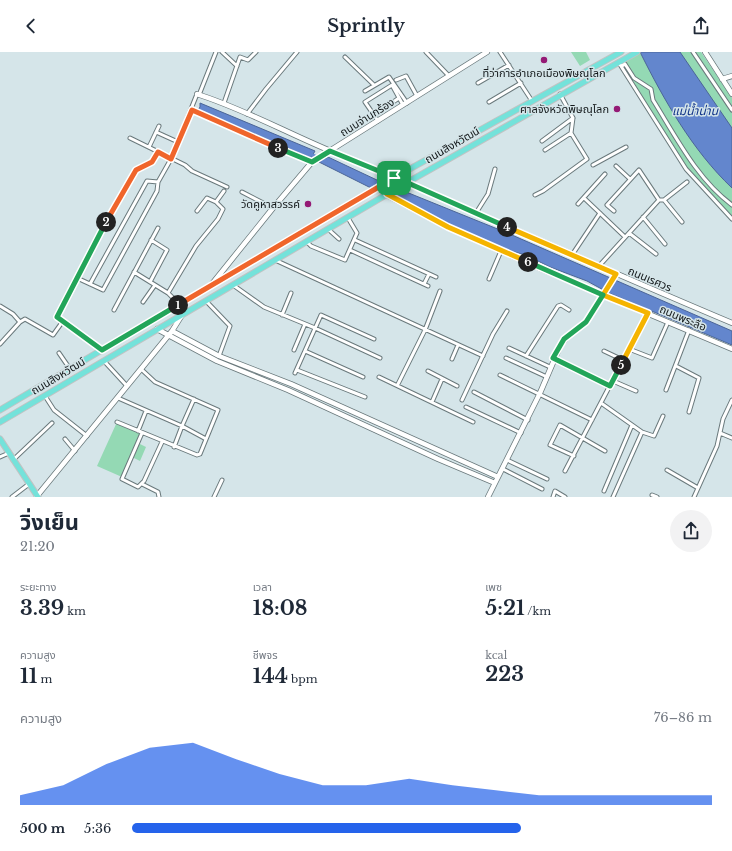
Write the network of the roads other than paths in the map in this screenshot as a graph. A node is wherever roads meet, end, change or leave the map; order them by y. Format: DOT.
graph roads {
  1 [pos="216,52"];
  2 [pos="222,52"];
  3 [pos="256,52"];
  4 [pos="297,52"];
  5 [pos="426,52"];
  6 [pos="487,52"];
  7 [pos="500,52"];
  8 [pos="637,52"];
  9 [pos="693,52"];
  10 [pos="705,52"];
  11 [pos="618,53"];
  12 [pos="345,57"];
  13 [pos="620,64"];
  14 [pos="509,65"];
  15 [pos="236,66"];
  16 [pos="449,76"];
  17 [pos="732,76"];
  18 [pos="722,79"];
  19 [pos="396,80"];
  20 [pos="478,83"];
  21 [pos="521,83"];
  22 [pos="374,85"];
  23 [pos="365,91"];
  24 [pos="198,94"];
  25 [pos="560,94"];
  26 [pos="732,94"];
  27 [pos="417,96"];
  28 [pos="399,98"];
  29 [pos="532,101"];
  30 [pos="489,102"];
  31 [pos="224,104"];
  32 [pos="405,104"];
  33 [pos="536,108"];
  34 [pos="192,110"];
  35 [pos="732,110"];
  36 [pos="247,114"];
  37 [pos="374,115"];
  38 [pos="573,118"];
  39 [pos="378,121"];
  40 [pos="159,126"];
  41 [pos="156,132"];
  42 [pos="571,133"];
  43 [pos="130,138"];
  44 [pos="542,141"];
  45 [pos="178,142"];
  46 [pos="626,147"];
  47 [pos="149,148"];
  48 [pos="545,150"];
  49 [pos="330,151"];
  50 [pos="158,152"];
  51 [pos="171,159"];
  52 [pos="312,162"];
  53 [pos="593,165"];
  54 [pos="616,166"];
  55 [pos="496,169"];
  56 [pos="605,174"];
  57 [pos="394,178"];
  58 [pos="630,178"];
  59 [pos="158,182"];
  60 [pos="687,182"];
  61 [pos="408,183"];
  62 [pos="227,187"];
  63 [pos="224,191"];
  64 [pos="242,192"];
  65 [pos="387,194"];
  66 [pos="535,195"];
  67 [pos="584,198"];
  68 [pos="659,200"];
  69 [pos="664,200"];
  70 [pos="216,202"];
  71 [pos="578,204"];
  72 [pos="732,205"];
  73 [pos="273,208"];
  74 [pos="614,211"];
  75 [pos="197,212"];
  76 [pos="476,213"];
  77 [pos="600,213"];
  78 [pos="643,217"];
  79 [pos="348,218"];
  80 [pos="732,219"];
  81 [pos="682,222"];
  82 [pos="158,228"];
  83 [pos="328,229"];
  84 [pos="629,233"];
  85 [pos="625,237"];
  86 [pos="339,239"];
  87 [pos="151,240"];
  88 [pos="355,240"];
  89 [pos="307,242"];
  90 [pos="665,244"];
  91 [pos="350,250"];
  92 [pos="502,251"];
  93 [pos="656,254"];
  94 [pos="572,255"];
  95 [pos="275,260"];
  96 [pos="599,266"];
  97 [pos="134,272"];
  98 [pos="428,274"];
  99 [pos="615,276"];
  100 [pos="436,277"];
  101 [pos="77,278"];
  102 [pos="489,279"];
  103 [pos="150,282"];
  104 [pos="90,284"];
  105 [pos="424,284"];
  106 [pos="155,285"];
  107 [pos="233,285"];
  108 [pos="210,286"];
  109 [pos="428,286"];
  110 [pos="440,291"];
  111 [pos="168,293"];
  112 [pos="604,293"];
  113 [pos="291,294"];
  114 [pos="206,301"];
  115 [pos="143,302"];
  116 [pos="179,304"];
  117 [pos="0,306"];
  118 [pos="114,310"];
  119 [pos="569,310"];
  120 [pos="506,311"];
  121 [pos="648,313"];
  122 [pos="182,315"];
  123 [pos="282,315"];
  124 [pos="63,321"];
  125 [pos="20,322"];
  126 [pos="668,322"];
  127 [pos="732,323"];
  128 [pos="305,324"];
  129 [pos="315,328"];
  130 [pos="158,329"];
  131 [pos="172,330"];
  132 [pos="425,330"];
  133 [pos="689,330"];
  134 [pos="168,335"];
  135 [pos="374,339"];
  136 [pos="0,344"];
  137 [pos="458,345"];
  138 [pos="509,348"];
  139 [pos="629,349"];
  140 [pos="102,350"];
  141 [pos="294,350"];
  142 [pos="732,350"];
  143 [pos="305,351"];
  144 [pos="604,351"];
  145 [pos="59,353"];
  146 [pos="219,356"];
  147 [pos="483,356"];
  148 [pos="526,356"];
  149 [pos="380,358"];
  150 [pos="506,358"];
  151 [pos="553,358"];
  152 [pos="452,359"];
  153 [pos="623,360"];
  154 [pos="104,361"];
  155 [pos="676,366"];
  156 [pos="550,367"];
  157 [pos="70,369"];
  158 [pos="141,370"];
  159 [pos="428,371"];
  160 [pos="500,374"];
  161 [pos="547,376"];
  162 [pos="363,377"];
  163 [pos="379,377"];
  164 [pos="442,379"];
  165 [pos="613,381"];
  166 [pos="398,384"];
  167 [pos="127,386"];
  168 [pos="457,386"];
  169 [pos="610,386"];
  170 [pos="666,390"];
  171 [pos="636,391"];
  172 [pos="474,392"];
  173 [pos="540,393"];
  174 [pos="45,396"];
  175 [pos="118,398"];
  176 [pos="194,398"];
  177 [pos="365,398"];
  178 [pos="462,400"];
  179 [pos="732,400"];
  180 [pos="432,402"];
  181 [pos="601,403"];
  182 [pos="466,407"];
  183 [pos="0,410"];
  184 [pos="146,411"];
  185 [pos="689,412"];
  186 [pos="663,416"];
  187 [pos="528,420"];
  188 [pos="592,420"];
  189 [pos="0,422"];
  190 [pos="117,422"];
  191 [pos="473,422"];
  192 [pos="52,423"];
  193 [pos="632,425"];
  194 [pos="182,426"];
  195 [pos="138,431"];
  196 [pos="642,432"];
  197 [pos="142,433"];
  198 [pos="521,433"];
  199 [pos="720,434"];
  200 [pos="87,436"];
  201 [pos="583,437"];
  202 [pos="732,438"];
  203 [pos="0,439"];
  204 [pos="65,439"];
  205 [pos="206,439"];
  206 [pos="162,442"];
  207 [pos="174,447"];
  208 [pos="75,451"];
  209 [pos="605,451"];
  210 [pos="9,453"];
  211 [pos="574,456"];
  212 [pos="0,457"];
  213 [pos="13,460"];
  214 [pos="507,460"];
  215 [pos="503,469"];
  216 [pos="667,470"];
  217 [pos="565,471"];
  218 [pos="498,477"];
  219 [pos="547,479"];
  220 [pos="222,480"];
  221 [pos="495,483"];
  222 [pos="30,484"];
  223 [pos="142,484"];
  224 [pos="698,488"];
  225 [pos="542,489"];
  226 [pos="604,491"];
  227 [pos="652,495"];
  228 [pos="12,497"];
  229 [pos="38,497"];
  230 [pos="159,497"];
  231 [pos="214,497"];
  232 [pos="488,497"];
  233 [pos="553,497"];
  234 [pos="565,497"];
  235 [pos="613,497"];
  236 [pos="657,497"];
  237 [pos="694,497"];
  1 -- 24 [label="street"];
  2 -- 15 [label="street"];
  3 -- 15 [label="street"];
  4 -- 36 [label="street"];
  5 -- 16 [label="street"];
  6 -- 16 [label="street, ถนนจ่านกร้อง"];
  7 -- 14 [label="street"];
  8 -- 13 [label="main road, ถนนสิงหวัฒน์"];
  9 -- 35 [label="street"];
  10 -- 18 [label="street"];
  11 -- 29 [label="main road, ถนนสิงหวัฒน์"];
  12 -- 22 [label="street"];
  13 -- 25 [label="main road, ถนนสิงหวัฒน์"];
  13 -- 72 [label="street"];
  13 -- 80 [label="street"];
  14 -- 20 [label="street"];
  14 -- 21 [label="street"];
  15 -- 31 [label="street"];
  16 -- 27 [label="street, ถนนจ่านกร้อง"];
  17 -- 18 [label="street"];
  18 -- 26 [label="street"];
  19 -- 27 [label="street"];
  21 -- 29 [label="street"];
  21 -- 30 [label="street"];
  22 -- 23 [label="street"];
  22 -- 32 [label="street"];
  24 -- 31 [label="street, ถนนเรศวร"];
  24 -- 34 [label="street"];
  25 -- 33 [label="main road, ถนนสิงหวัฒน์"];
  25 -- 38 [label="street"];
  27 -- 32 [label="street, ถนนจ่านกร้อง"];
  28 -- 32 [label="street"];
  28 -- 37 [label="street"];
  28 -- 37 [label="street"];
  29 -- 33 [label="main road"];
  29 -- 57 [label="main road, ถนนสิงหวัฒน์"];
  31 -- 36 [label="street, ถนนเรศวร"];
  32 -- 39 [label="street, ถนนจ่านกร้อง"];
  33 -- 61 [label="main road, ถนนสิงหวัฒน์"];
  34 -- 45 [label="street"];
  34 -- 52 [label="street"];
  36 -- 49 [label="street, ถนนเรศวร"];
  37 -- 39 [label="street"];
  38 -- 42 [label="street"];
  38 -- 44 [label="street"];
  39 -- 49 [label="street, ถนนจ่านกร้อง"];
  40 -- 41 [label="street"];
  41 -- 45 [label="street"];
  41 -- 47 [label="street"];
  42 -- 48 [label="street"];
  42 -- 66 [label="street"];
  43 -- 47 [label="street"];
  45 -- 51 [label="street"];
  46 -- 53 [label="street"];
  47 -- 50 [label="street"];
  49 -- 52 [label="street, ถนนจ่านกร้อง"];
  49 -- 57 [label="street, ถนนเรศวร"];
  50 -- 51 [label="street"];
  50 -- 101 [label="street"];
  51 -- 59 [label="street"];
  51 -- 62 [label="street"];
  52 -- 73 [label="street, ถนนจ่านกร้อง"];
  54 -- 58 [label="street"];
  55 -- 76 [label="street"];
  56 -- 67 [label="street"];
  57 -- 61 [label="street, ถนนเรศวร"];
  57 -- 108 [label="main road, ถนนสิงหวัฒน์"];
  58 -- 68 [label="street"];
  58 -- 74 [label="street"];
  59 -- 104 [label="street"];
  59 -- 104 [label="street"];
  60 -- 69 [label="street"];
  61 -- 65 [label="main road, ถนนสิงหวัฒน์"];
  61 -- 76 [label="street, ถนนเรศวร"];
  63 -- 70 [label="street"];
  64 -- 73 [label="street"];
  65 -- 79 [label="main road, ถนนสิงหวัฒน์"];
  65 -- 92 [label="street, ถนนพระลือ"];
  67 -- 71 [label="street"];
  67 -- 77 [label="street"];
  68 -- 69 [label="street"];
  68 -- 78 [label="street"];
  69 -- 81 [label="street"];
  70 -- 75 [label="street"];
  70 -- 111 [label="street"];
  73 -- 108 [label="street, ถนนจ่านกร้อง"];
  76 -- 94 [label="street, ถนนเรศวร"];
  77 -- 85 [label="street"];
  77 -- 94 [label="street"];
  78 -- 84 [label="street"];
  78 -- 90 [label="street"];
  79 -- 83 [label="main road, ถนนสิงหวัฒน์"];
  79 -- 88 [label="street"];
  82 -- 87 [label="street"];
  83 -- 86 [label="street"];
  83 -- 89 [label="main road, ถนนสิงหวัฒน์"];
  84 -- 85 [label="street"];
  84 -- 93 [label="street"];
  85 -- 96 [label="street"];
  87 -- 97 [label="street"];
  87 -- 103 [label="street"];
  88 -- 91 [label="street"];
  88 -- 98 [label="street"];
  89 -- 91 [label="street"];
  89 -- 95 [label="main road, ถนนสิงหวัฒน์"];
  91 -- 105 [label="street"];
  92 -- 102 [label="street"];
  92 -- 112 [label="street, ถนนพระลือ"];
  94 -- 96 [label="street, ถนนเรศวร"];
  95 -- 107 [label="main road, ถนนสิงหวัฒน์"];
  95 -- 132 [label="street"];
  96 -- 99 [label="street, ถนนเรศวร"];
  97 -- 103 [label="street"];
  97 -- 118 [label="street"];
  98 -- 100 [label="street"];
  98 -- 105 [label="street"];
  99 -- 112 [label="street"];
  99 -- 127 [label="street, ถนนเรศวร"];
  101 -- 104 [label="street"];
  101 -- 124 [label="street"];
  103 -- 106 [label="street"];
  105 -- 109 [label="street"];
  106 -- 111 [label="street"];
  106 -- 115 [label="street"];
  107 -- 114 [label="main road, ถนนสิงหวัฒน์"];
  107 -- 123 [label="street"];
  108 -- 116 [label="main road, ถนนสิงหวัฒน์"];
  110 -- 132 [label="street"];
  111 -- 116 [label="street"];
  112 -- 121 [label="street, ถนนพระลือ"];
  112 -- 151 [label="street"];
  113 -- 123 [label="street"];
  114 -- 122 [label="main road, ถนนสิงหวัฒน์"];
  114 -- 146 [label="street"];
  116 -- 140 [label="main road, ถนนสิงหวัฒน์"];
  117 -- 125 [label="street"];
  119 -- 148 [label="street"];
  120 -- 147 [label="street"];
  121 -- 126 [label="street, ถนนพระลือ"];
  121 -- 139 [label="street"];
  122 -- 130 [label="main road, ถนนสิงหวัฒน์"];
  122 -- 131 [label="street"];
  123 -- 128 [label="street"];
  124 -- 125 [label="street"];
  124 -- 140 [label="street"];
  125 -- 136 [label="street"];
  126 -- 133 [label="street, ถนนพระลือ"];
  126 -- 139 [label="street"];
  128 -- 129 [label="street"];
  128 -- 141 [label="street"];
  129 -- 135 [label="street"];
  129 -- 143 [label="street"];
  129 -- 149 [label="street"];
  130 -- 134 [label="street"];
  130 -- 154 [label="main road, ถนนสิงหวัฒน์"];
  131 -- 134 [label="street"];
  131 -- 146 [label="street"];
  132 -- 137 [label="street"];
  132 -- 166 [label="street"];
  133 -- 142 [label="street, ถนนพระลือ"];
  133 -- 155 [label="street"];
  134 -- 158 [label="street"];
  134 -- 221 [label="street"];
  137 -- 147 [label="street"];
  137 -- 152 [label="street"];
  138 -- 148 [label="street"];
  139 -- 153 [label="street"];
  140 -- 157 [label="main road, ถนนสิงหวัฒน์"];
  143 -- 162 [label="street"];
  143 -- 177 [label="street"];
  144 -- 153 [label="street"];
  145 -- 157 [label="street"];
  146 -- 218 [label="street"];
  147 -- 178 [label="street"];
  148 -- 156 [label="street"];
  150 -- 161 [label="street"];
  151 -- 156 [label="street"];
  151 -- 169 [label="street"];
  153 -- 165 [label="street"];
  154 -- 167 [label="street"];
  154 -- 174 [label="main road, ถนนสิงหวัฒน์"];
  155 -- 170 [label="street"];
  155 -- 185 [label="street"];
  156 -- 161 [label="street"];
  157 -- 183 [label="main road, ถนนสิงหวัฒน์"];
  158 -- 167 [label="street"];
  158 -- 176 [label="street"];
  159 -- 164 [label="street"];
  160 -- 173 [label="street"];
  161 -- 173 [label="street"];
  163 -- 166 [label="street"];
  164 -- 168 [label="street"];
  164 -- 180 [label="street"];
  165 -- 169 [label="street"];
  165 -- 171 [label="street"];
  166 -- 180 [label="street"];
  167 -- 175 [label="street"];
  169 -- 181 [label="street"];
  172 -- 187 [label="street"];
  173 -- 187 [label="street"];
  173 -- 188 [label="street"];
  174 -- 189 [label="main road, ถนนสิงหวัฒน์"];
  174 -- 200 [label="street"];
  175 -- 184 [label="street"];
  175 -- 200 [label="street"];
  176 -- 194 [label="street"];
  176 -- 205 [label="street"];
  179 -- 199 [label="street"];
  180 -- 191 [label="street"];
  181 -- 188 [label="street"];
  181 -- 193 [label="street"];
  182 -- 198 [label="street"];
  184 -- 194 [label="street"];
  184 -- 195 [label="street"];
  186 -- 196 [label="street"];
  187 -- 198 [label="street"];
  188 -- 201 [label="street"];
  190 -- 195 [label="street"];
  192 -- 213 [label="street"];
  193 -- 196 [label="street"];
  193 -- 226 [label="street"];
  194 -- 205 [label="street"];
  194 -- 207 [label="street"];
  195 -- 197 [label="street"];
  196 -- 235 [label="street"];
  197 -- 206 [label="street"];
  197 -- 223 [label="street"];
  198 -- 214 [label="street"];
  199 -- 202 [label="street"];
  199 -- 224 [label="street"];
  200 -- 208 [label="street"];
  201 -- 209 [label="street"];
  201 -- 211 [label="street"];
  201 -- 211 [label="street"];
  203 -- 210 [label="main road"];
  204 -- 208 [label="street"];
  205 -- 207 [label="street"];
  206 -- 207 [label="street"];
  206 -- 223 [label="street"];
  208 -- 229 [label="street"];
  210 -- 212 [label="street"];
  210 -- 213 [label="main road"];
  211 -- 217 [label="street"];
  213 -- 222 [label="main road"];
  214 -- 215 [label="street"];
  214 -- 219 [label="street"];
  215 -- 218 [label="street"];
  215 -- 225 [label="street"];
  216 -- 224 [label="street"];
  218 -- 221 [label="street"];
  220 -- 231 [label="street"];
  221 -- 232 [label="street"];
  222 -- 228 [label="street"];
  222 -- 229 [label="main road"];
  223 -- 230 [label="street"];
  224 -- 237 [label="street"];
  227 -- 236 [label="street"];
  233 -- 234 [label="street"];
}
